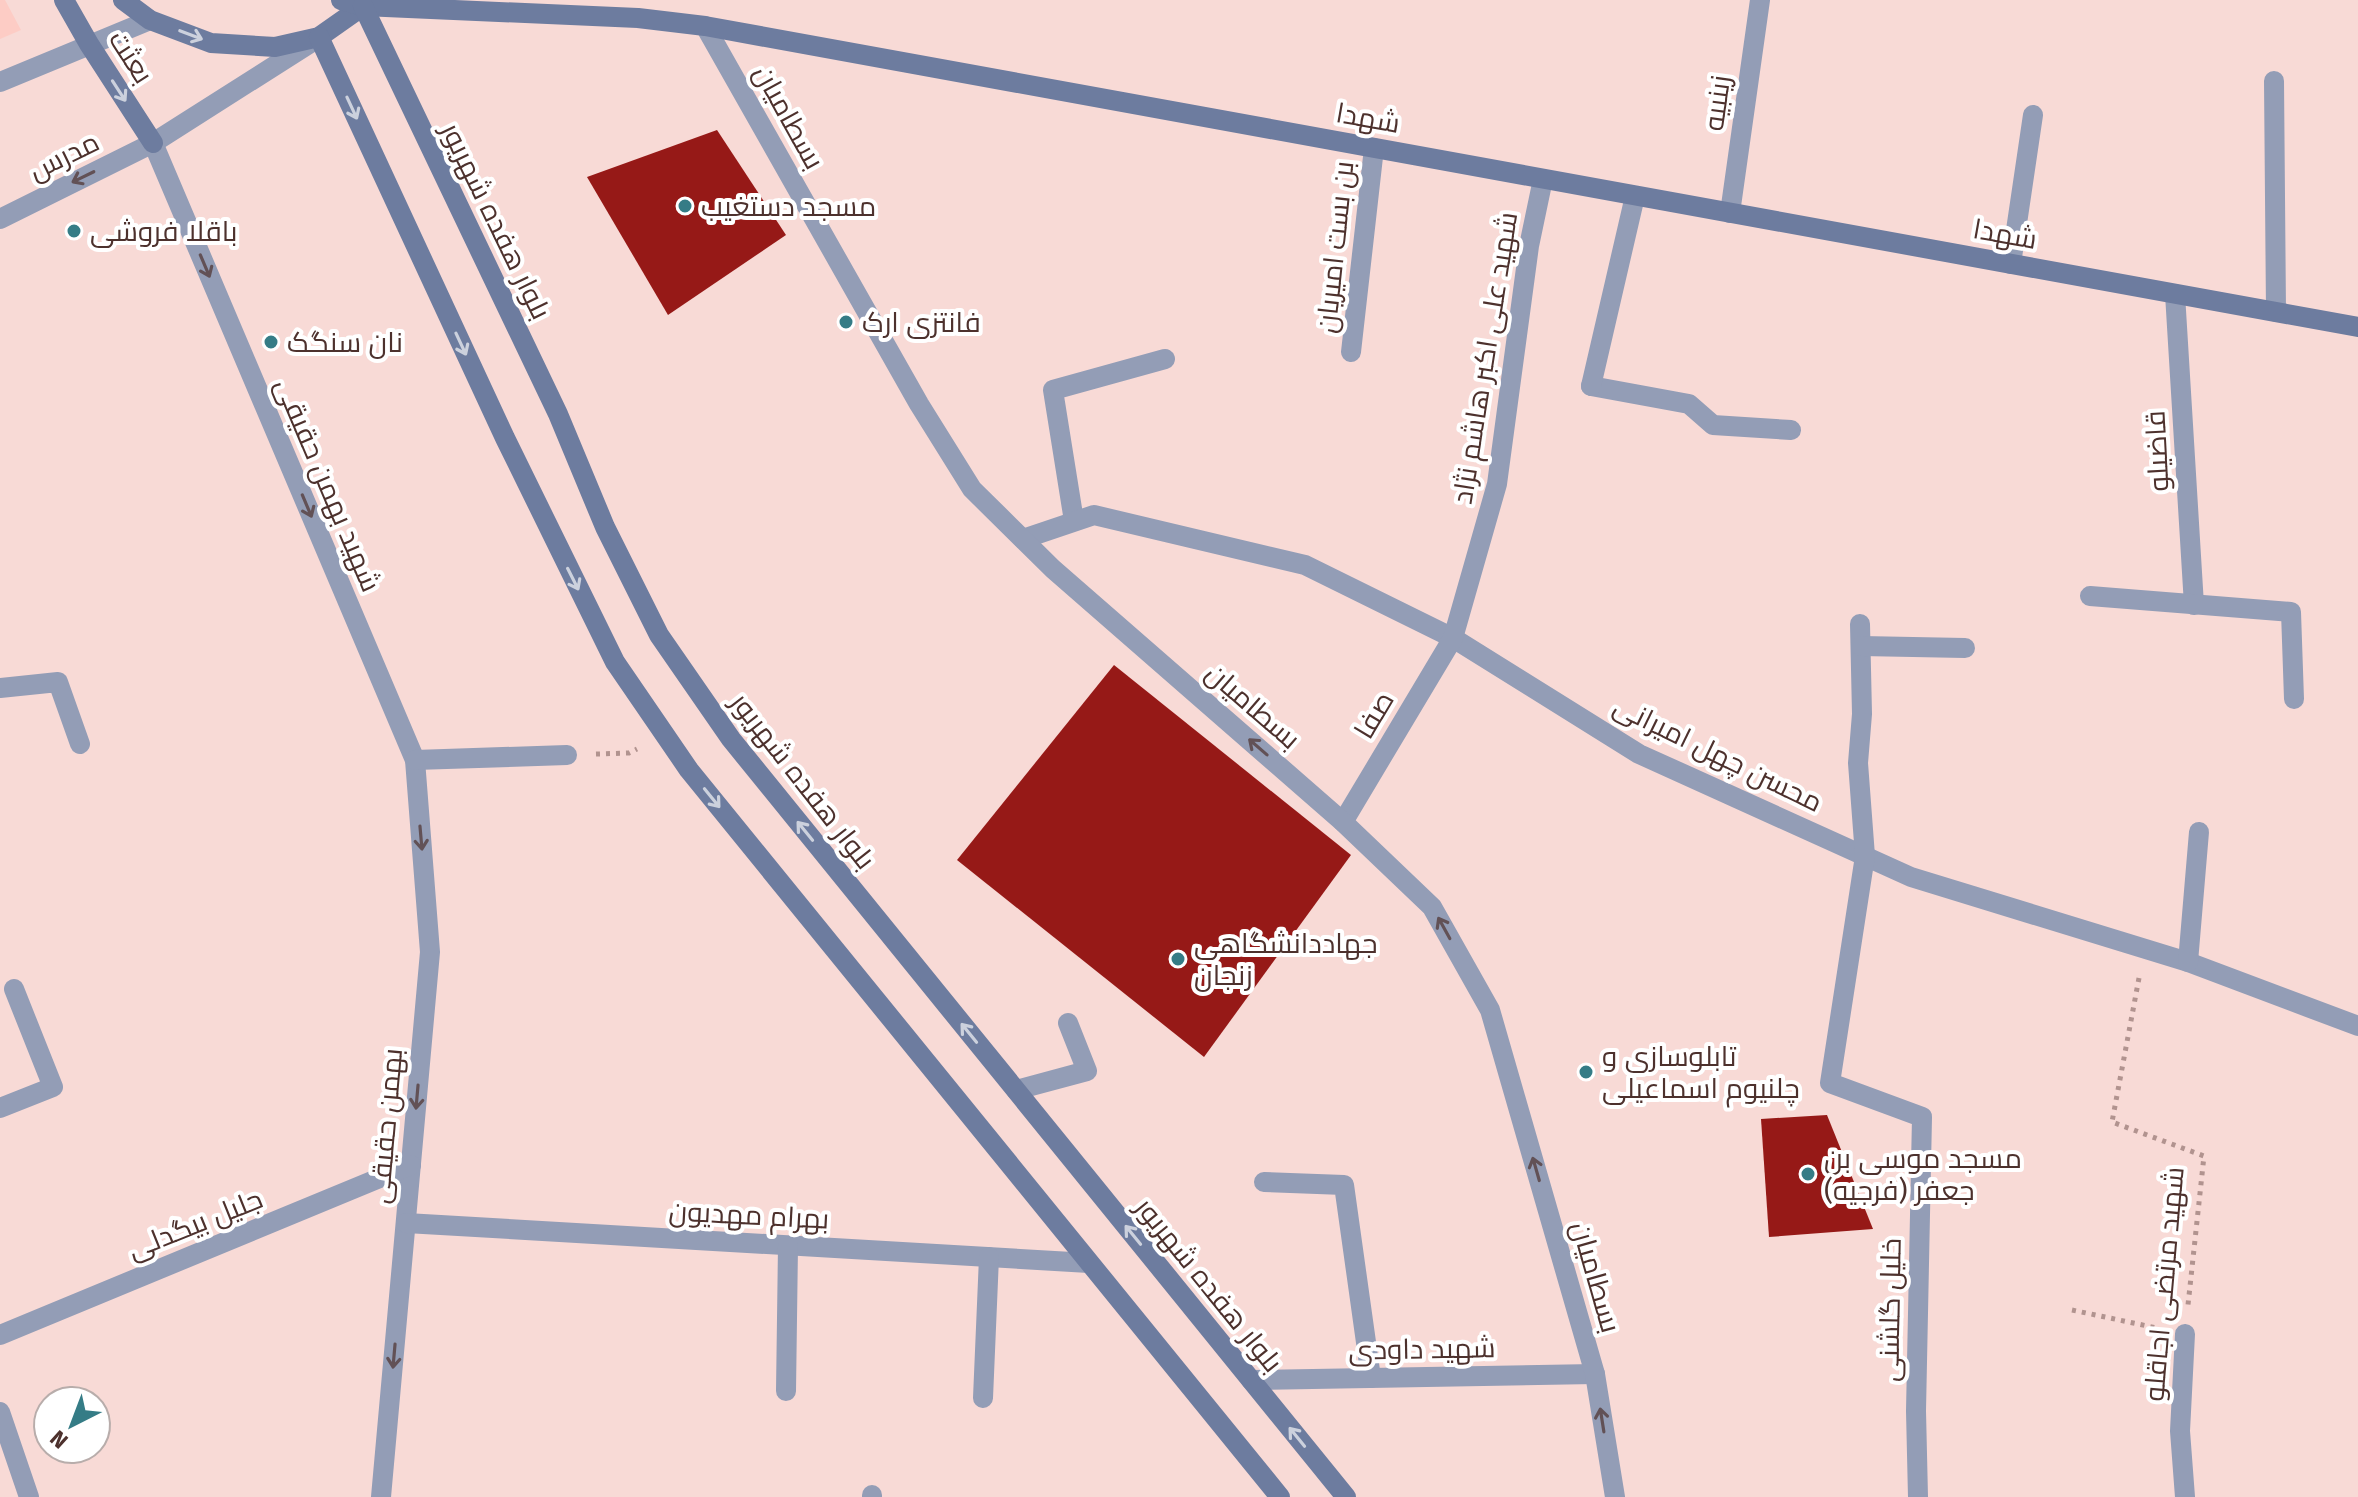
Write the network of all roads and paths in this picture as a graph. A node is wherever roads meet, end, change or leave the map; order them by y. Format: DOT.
graph roads {
  1 [pos="64,0"];
  2 [pos="123,0"];
  3 [pos="341,0"];
  4 [pos="613,0"];
  5 [pos="1760,0"];
  6 [pos="365,3"];
  7 [pos="638,18"];
  8 [pos="150,20"];
  9 [pos="705,26"];
  10 [pos="319,37"];
  11 [pos="89,44"];
  12 [pos="2274,81"];
  13 [pos="0,82"];
  14 [pos="2033,115"];
  15 [pos="153,143"];
  16 [pos="1374,148"];
  17 [pos="1543,179"];
  18 [pos="1635,196"];
  19 [pos="1730,213"];
  20 [pos="0,219"];
  21 [pos="2011,264"];
  22 [pos="2175,294"];
  23 [pos="2276,312"];
  24 [pos="2358,327"];
  25 [pos="1351,352"];
  26 [pos="1165,359"];
  27 [pos="1791,430"];
  28 [pos="1074,521"];
  29 [pos="1023,539"];
  30 [pos="2090,596"];
  31 [pos="2194,605"];
  32 [pos="1860,624"];
  33 [pos="1453,638"];
  34 [pos="1861,646"];
  35 [pos="1965,648"];
  36 [pos="0,688"];
  37 [pos="2294,699"];
  38 [pos="666,736"];
  39 [pos="80,744"];
  40 [pos="567,755"];
  41 [pos="415,760"];
  42 [pos="1343,822"];
  43 [pos="2199,832"];
  44 [pos="1865,856"];
  45 [pos="2145,949"];
  46 [pos="2188,962"];
  47 [pos="14,989"];
  48 [pos="1068,1023"];
  49 [pos="2358,1026"];
  50 [pos="1016,1090"];
  51 [pos="0,1108"];
  52 [pos="411,1165"];
  53 [pos="1264,1182"];
  54 [pos="406,1223"];
  55 [pos="788,1246"];
  56 [pos="989,1257"];
  57 [pos="1089,1263"];
  58 [pos="2072,1310"];
  59 [pos="2185,1334"];
  60 [pos="0,1335"];
  61 [pos="1595,1374"];
  62 [pos="1371,1378"];
  63 [pos="1251,1380"];
  64 [pos="786,1391"];
  65 [pos="983,1398"];
  66 [pos="0,1412"];
  67 [pos="29,1497"];
  68 [pos="381,1497"];
  69 [pos="1280,1497"];
  70 [pos="1346,1497"];
  71 [pos="1615,1497"];
  72 [pos="1918,1497"];
  73 [pos="2185,1497"];
  1 -- 11 [label="main road, بعثت"];
  2 -- 8 [label="main road, بعثت"];
  3 -- 6 [label="main road"];
  4 -- 7 [label="main road"];
  5 -- 19 [label="street, زینبیه"];
  6 -- 7 [label="main road, شهدا"];
  6 -- 10 [label="main road"];
  50 -- 6 [label="main road, بلوار هفده شهریور, one-way"];
  7 -- 9 [label="main road, شهدا"];
  8 -- 10 [label="main road, بعثت, one-way"];
  8 -- 11 [label="street"];
  9 -- 16 [label="main road, شهدا"];
  9 -- 29 [label="street, بسطامیان"];
  10 -- 15 [label="street, مدرس"];
  10 -- 38 [label="main road, one-way"];
  11 -- 13 [label="street"];
  11 -- 15 [label="main road, بعثت, one-way"];
  12 -- 23 [label="street"];
  14 -- 21 [label="street"];
  15 -- 20 [label="street, مدرس, one-way"];
  15 -- 41 [label="street, شهید بهمن حقیقی, one-way"];
  16 -- 17 [label="main road, شهدا"];
  16 -- 25 [label="street, بن بست امیریان"];
  17 -- 18 [label="main road, شهدا"];
  17 -- 33 [label="street, شهید علی اکبر هاشم نژاد"];
  18 -- 19 [label="main road, شهدا"];
  18 -- 27 [label="street"];
  19 -- 21 [label="main road, شهدا"];
  21 -- 22 [label="main road, شهدا"];
  22 -- 23 [label="main road, شهدا"];
  22 -- 31 [label="street, قاضیلو"];
  23 -- 24 [label="main road, شهدا"];
  26 -- 28 [label="street"];
  28 -- 29 [label="street, محسن چهل امیرانی"];
  28 -- 33 [label="street, محسن چهل امیرانی"];
  42 -- 29 [label="street, بسطامیان, one-way"];
  30 -- 31 [label="street"];
  31 -- 37 [label="street"];
  32 -- 34 [label="street"];
  33 -- 42 [label="street, صفا"];
  33 -- 44 [label="street, محسن چهل امیرانی"];
  34 -- 35 [label="street"];
  34 -- 44 [label="street"];
  36 -- 39 [label="street"];
  38 -- 40 [label="path"];
  38 -- 57 [label="main road, one-way"];
  40 -- 41 [label="street"];
  41 -- 52 [label="street, بهمن حقیقی, one-way"];
  61 -- 42 [label="street, بسطامیان, one-way"];
  43 -- 46 [label="street"];
  44 -- 45 [label="street, محسن چهل امیرانی"];
  44 -- 72 [label="street, خلیل گلشنی"];
  45 -- 46 [label="street, محسن چهل امیرانی"];
  45 -- 59 [label="path, شهید مرتضی اجاقلو"];
  46 -- 49 [label="street, محسن چهل امیرانی"];
  47 -- 51 [label="street"];
  48 -- 50 [label="street"];
  63 -- 50 [label="main road, بلوار هفده شهریور, one-way"];
  52 -- 54 [label="street, بهمن حقیقی"];
  52 -- 60 [label="street, جلیل بیگدلی"];
  53 -- 62 [label="street"];
  54 -- 55 [label="street, بهرام مهدیون"];
  54 -- 68 [label="street, بهمن حقیقی, one-way"];
  55 -- 56 [label="street, بهرام مهدیون"];
  55 -- 64 [label="street"];
  56 -- 57 [label="street, بهرام مهدیون"];
  56 -- 65 [label="street"];
  57 -- 69 [label="main road"];
  58 -- 59 [label="path"];
  59 -- 73 [label="street, شهید مرتضی اجاقلو"];
  61 -- 62 [label="street, شهید داودی"];
  71 -- 61 [label="street, بسطامیان, one-way"];
  62 -- 63 [label="street, شهید داودی"];
  70 -- 63 [label="main road, بلوار هفده شهریور, one-way"];
  66 -- 67 [label="street"];
}
